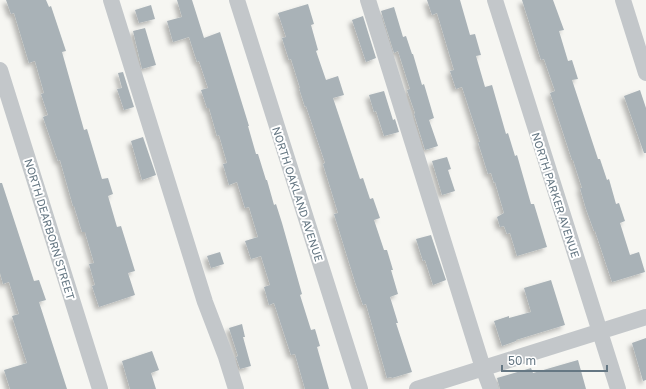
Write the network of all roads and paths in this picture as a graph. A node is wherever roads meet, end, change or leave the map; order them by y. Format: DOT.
graph roads {
  1 [pos="111,0"];
  2 [pos="237,0"];
  3 [pos="368,0"];
  4 [pos="495,0"];
  5 [pos="623,0"];
  6 [pos="0,70"];
  7 [pos="646,73"];
  8 [pos="646,317"];
  9 [pos="600,332"];
  10 [pos="483,368"];
  11 [pos="100,389"];
  12 [pos="236,389"];
  13 [pos="360,389"];
  14 [pos="418,389"];
  15 [pos="491,389"];
  16 [pos="618,389"];
  1 -- 12 [label="street"];
  2 -- 13 [label="street, NORTH OAKLAND AVENUE"];
  3 -- 10 [label="street"];
  4 -- 9 [label="street, NORTH PARKER AVENUE"];
  5 -- 7 [label="street"];
  6 -- 11 [label="street, NORTH DEARBORN STREET"];
  8 -- 9 [label="street"];
  9 -- 10 [label="street"];
  9 -- 16 [label="street, NORTH PARKER AVENUE"];
  10 -- 14 [label="street"];
  10 -- 15 [label="street"];
}
